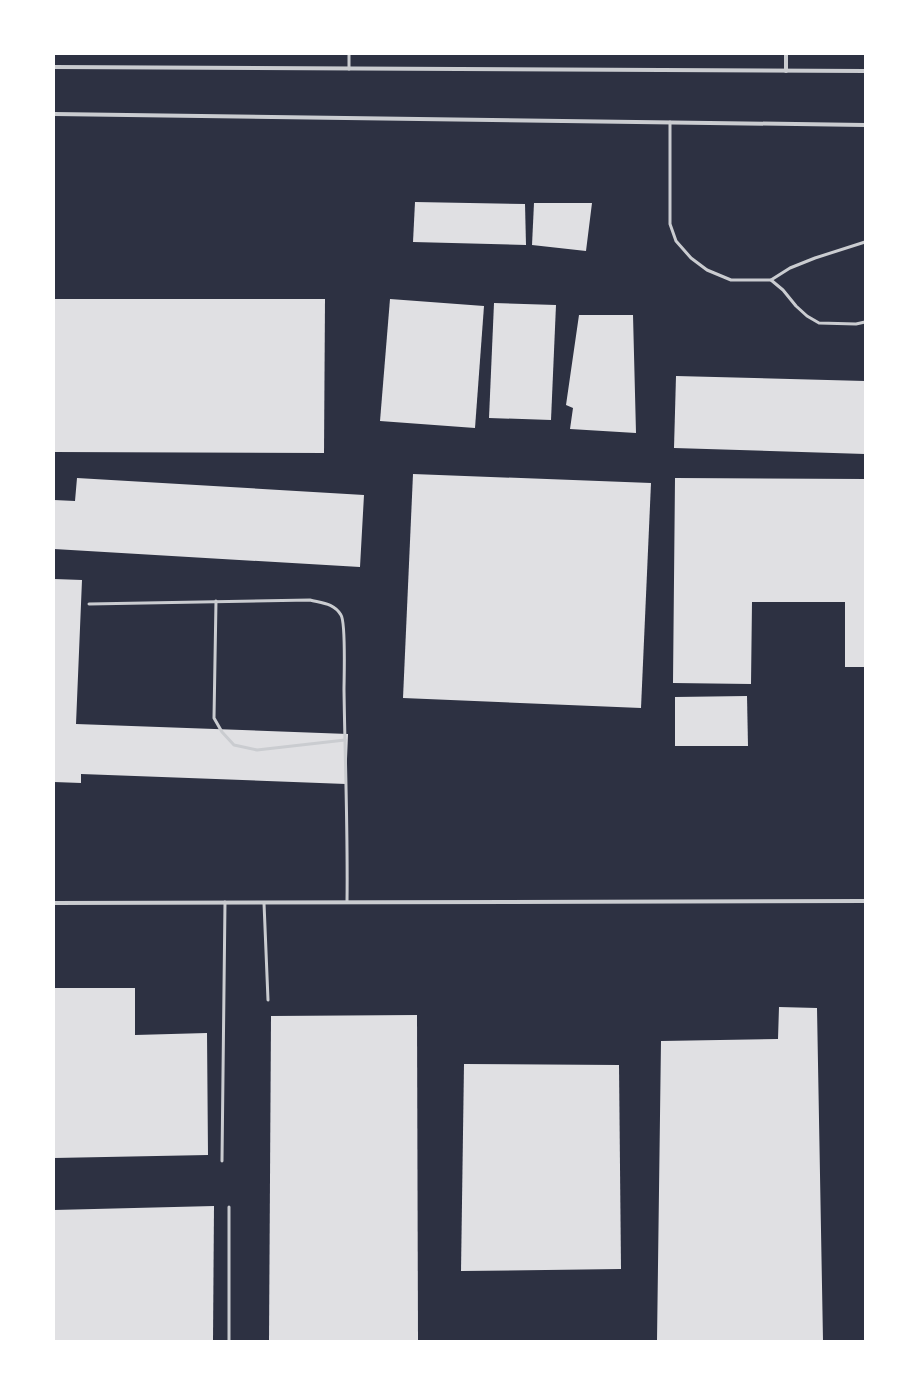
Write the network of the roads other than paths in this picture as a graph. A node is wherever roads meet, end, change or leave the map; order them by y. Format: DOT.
graph roads {
  1 [pos="349,54"];
  2 [pos="786,54"];
  3 [pos="54,68"];
  4 [pos="348,69"];
  5 [pos="786,71"];
  6 [pos="865,71"];
  7 [pos="54,114"];
  8 [pos="670,122"];
  9 [pos="865,125"];
  10 [pos="865,242"];
  11 [pos="771,280"];
  12 [pos="865,322"];
  13 [pos="216,601"];
  14 [pos="89,604"];
  15 [pos="345,740"];
  16 [pos="865,901"];
  17 [pos="54,902"];
  18 [pos="225,902"];
  19 [pos="264,902"];
  20 [pos="347,902"];
  21 [pos="268,1000"];
  22 [pos="222,1161"];
  23 [pos="229,1207"];
  24 [pos="229,1341"];
  1 -- 4 [label="lane"];
  2 -- 5 [label="street"];
  3 -- 4 [label="street"];
  4 -- 5 [label="street"];
  5 -- 6 [label="street"];
  7 -- 8 [label="street"];
  8 -- 9 [label="street"];
  8 -- 11 [label="lane"];
  10 -- 11 [label="lane"];
  11 -- 12 [label="lane"];
  13 -- 14 [label="lane"];
  13 -- 15 [label="lane"];
  13 -- 15 [label="lane"];
  15 -- 20 [label="lane"];
  16 -- 20 [label="street"];
  17 -- 18 [label="street"];
  18 -- 19 [label="street"];
  18 -- 22 [label="lane"];
  19 -- 20 [label="street"];
  19 -- 21 [label="lane"];
  23 -- 24 [label="lane"];
}
